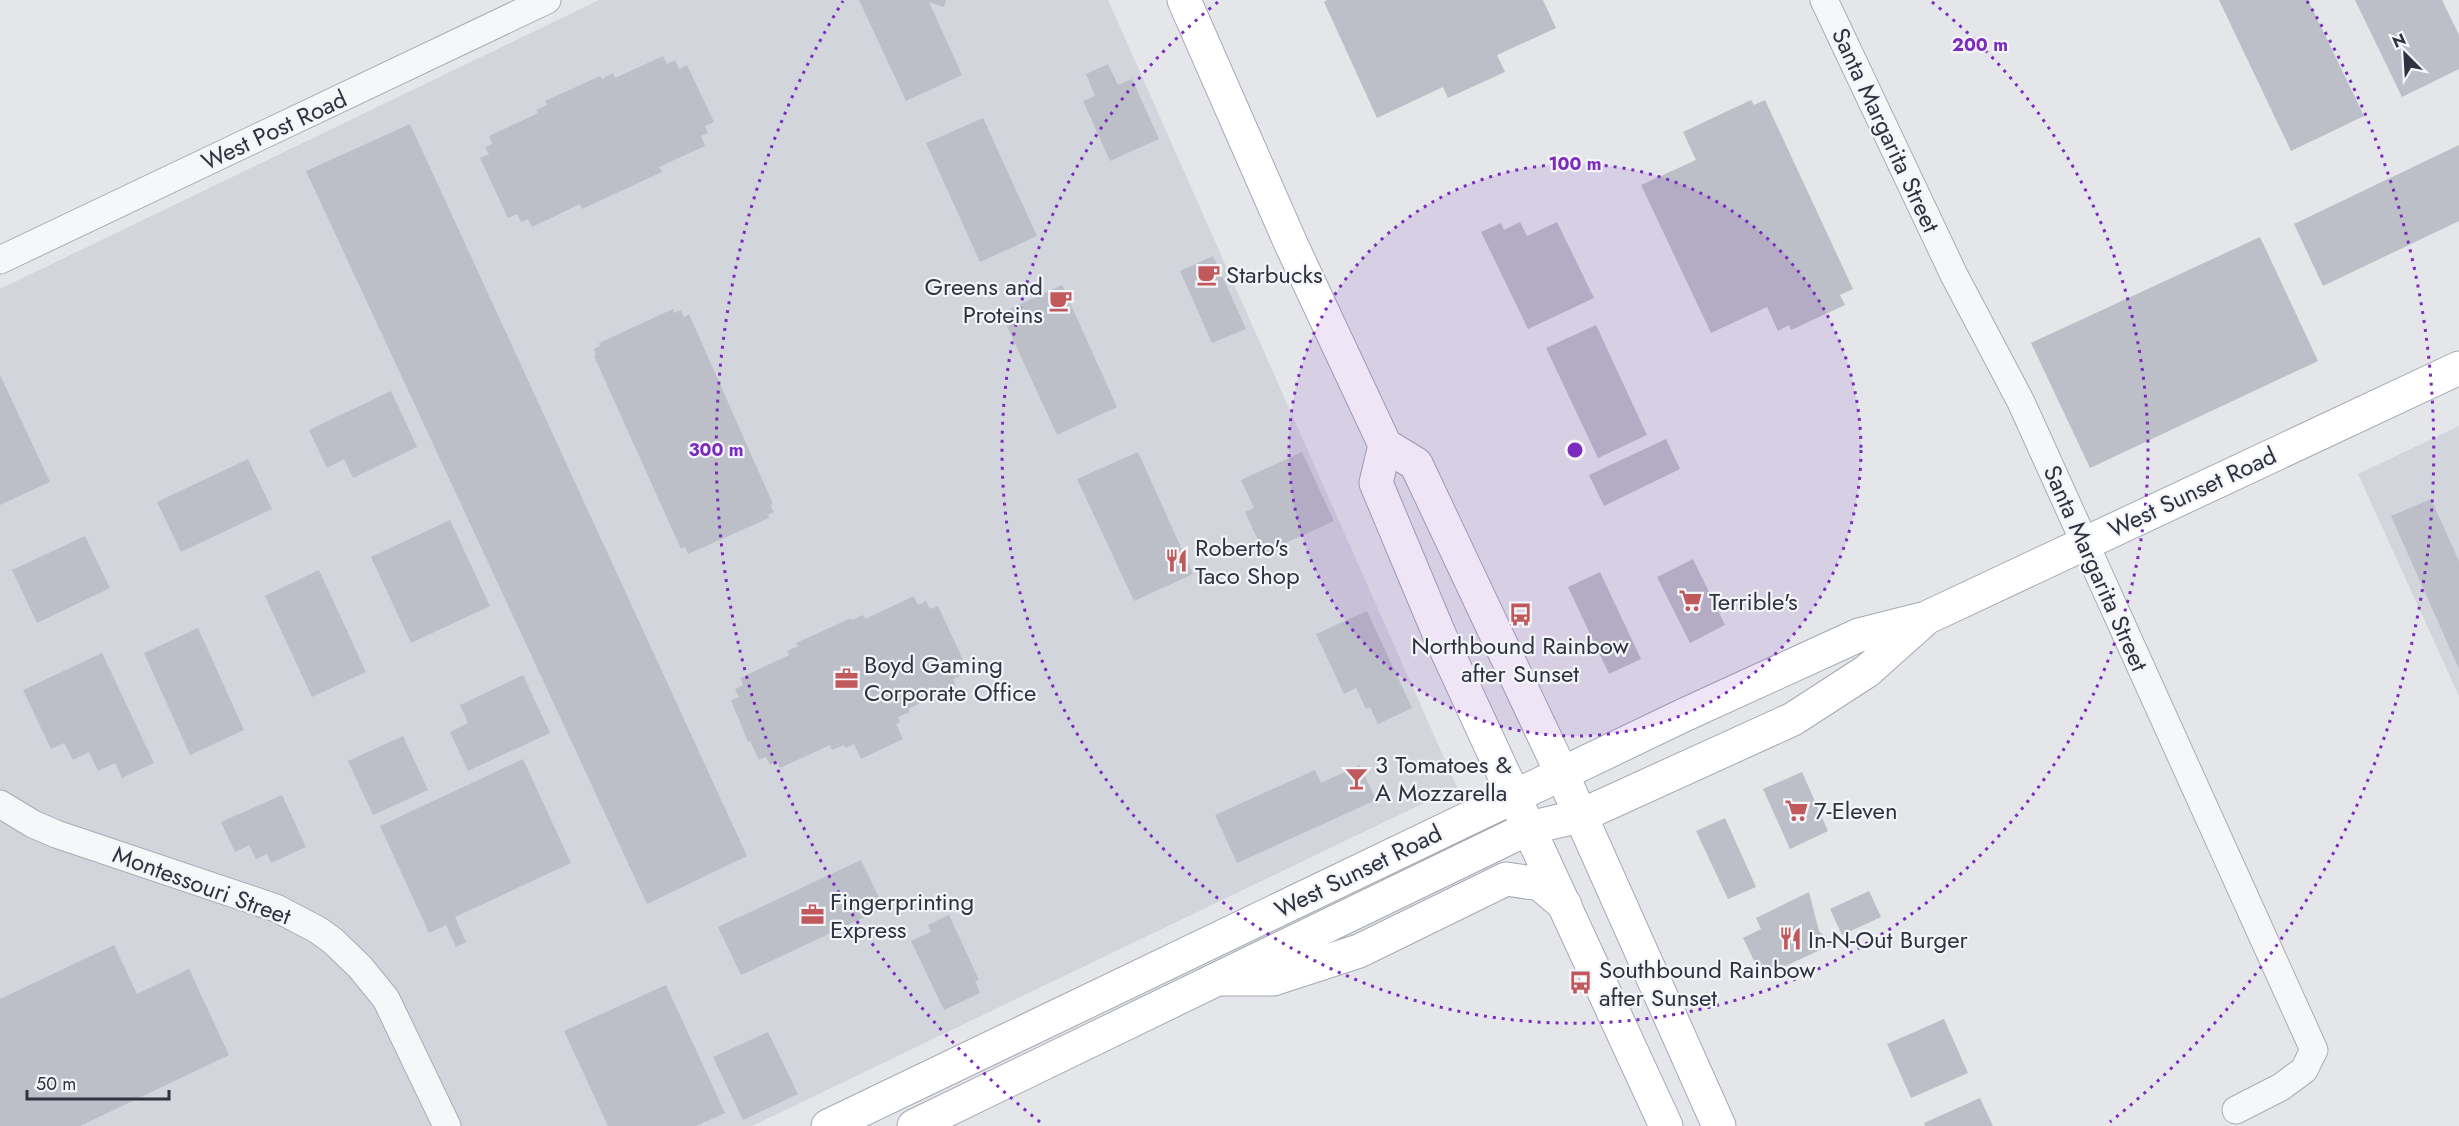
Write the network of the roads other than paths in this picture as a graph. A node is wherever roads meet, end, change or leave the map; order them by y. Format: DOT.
graph roads {
  1 [pos="548,0"];
  2 [pos="1184,0"];
  3 [pos="1824,0"];
  4 [pos="0,260"];
  5 [pos="2459,368"];
  6 [pos="1385,445"];
  7 [pos="2085,542"];
  8 [pos="1926,618"];
  9 [pos="1562,774"];
  10 [pos="1514,796"];
  11 [pos="0,804"];
  12 [pos="1580,816"];
  13 [pos="1529,828"];
  14 [pos="1566,906"];
  15 [pos="1200,948"];
  16 [pos="1214,980"];
  17 [pos="2236,1110"];
  18 [pos="890,1113"];
  19 [pos="447,1126"];
  20 [pos="828,1126"];
  21 [pos="914,1126"];
  22 [pos="1666,1126"];
  23 [pos="1719,1126"];
  1 -- 4 [label="street, West Post Road"];
  2 -- 6 [label="main road"];
  3 -- 7 [label="street, Santa Margarita Street"];
  5 -- 7 [label="main road, West Sunset Road"];
  6 -- 9 [label="main road"];
  6 -- 10 [label="main road"];
  7 -- 8 [label="main road, West Sunset Road"];
  7 -- 17 [label="street, Santa Margarita Street"];
  8 -- 9 [label="main road, West Sunset Road"];
  8 -- 12 [label="main road, West Sunset Road"];
  9 -- 10 [label="main road, West Sunset Road"];
  9 -- 12 [label="main road"];
  10 -- 13 [label="main road"];
  10 -- 15 [label="main road, West Sunset Road"];
  11 -- 19 [label="street, Montessouri Street"];
  12 -- 13 [label="main road, West Sunset Road"];
  12 -- 23 [label="main road"];
  13 -- 14 [label="main road"];
  13 -- 16 [label="main road, West Sunset Road"];
  14 -- 16 [label="main road"];
  14 -- 22 [label="main road"];
  15 -- 16 [label="main road"];
  15 -- 18 [label="main road, West Sunset Road"];
  16 -- 21 [label="main road, West Sunset Road"];
  18 -- 20 [label="main road, West Sunset Road"];
}
